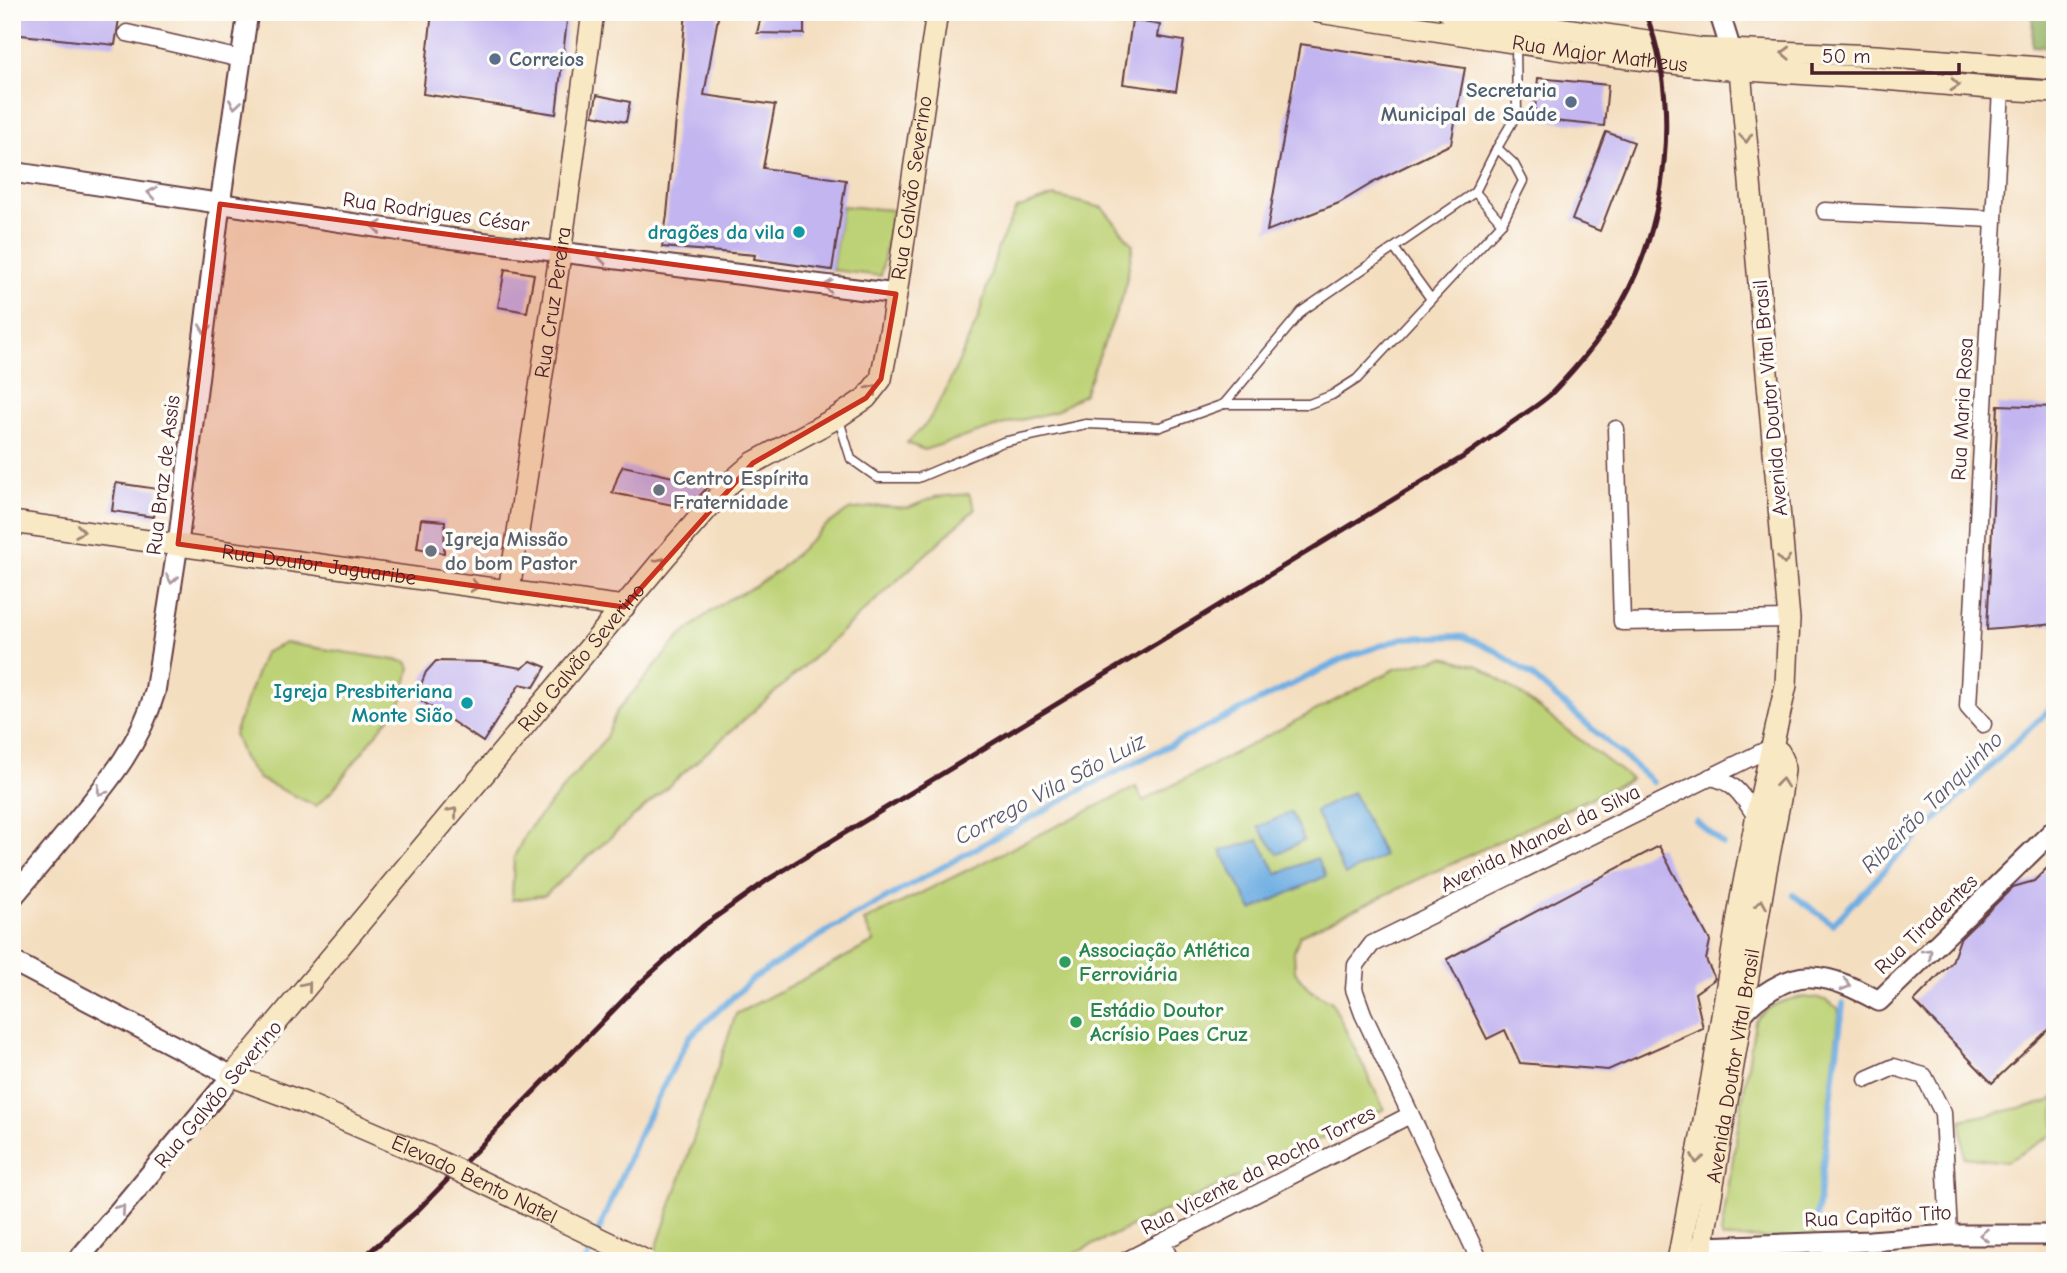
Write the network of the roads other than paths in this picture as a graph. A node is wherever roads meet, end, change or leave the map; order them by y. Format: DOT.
graph roads {
  1 [pos="248,12"];
  2 [pos="593,12"];
  3 [pos="937,12"];
  4 [pos="1319,12"];
  5 [pos="1449,12"];
  6 [pos="1719,12"];
  7 [pos="127,33"];
  8 [pos="1516,42"];
  9 [pos="1731,50"];
  10 [pos="242,59"];
  11 [pos="2055,69"];
  12 [pos="1740,70"];
  13 [pos="2001,89"];
  14 [pos="2055,92"];
  15 [pos="1497,148"];
  16 [pos="12,172"];
  17 [pos="1475,192"];
  18 [pos="220,204"];
  19 [pos="1825,211"];
  20 [pos="1993,219"];
  21 [pos="1502,222"];
  22 [pos="1394,248"];
  23 [pos="560,253"];
  24 [pos="896,294"];
  25 [pos="1431,299"];
  26 [pos="1224,404"];
  27 [pos="838,417"];
  28 [pos="1616,429"];
  29 [pos="12,522"];
  30 [pos="178,544"];
  31 [pos="509,590"];
  32 [pos="624,607"];
  33 [pos="1789,620"];
  34 [pos="1983,724"];
  35 [pos="1772,747"];
  36 [pos="1710,777"];
  37 [pos="1762,824"];
  38 [pos="2055,829"];
  39 [pos="12,898"];
  40 [pos="12,961"];
  41 [pos="1741,1016"];
  42 [pos="232,1076"];
  43 [pos="1867,1079"];
  44 [pos="1410,1115"];
  45 [pos="2054,1234"];
  46 [pos="1949,1235"];
  47 [pos="1162,1243"];
  48 [pos="1767,1244"];
  49 [pos="1702,1254"];
  50 [pos="1679,1259"];
  51 [pos="77,1261"];
  52 [pos="646,1261"];
  53 [pos="1125,1261"];
  54 [pos="1171,1261"];
  55 [pos="1480,1261"];
  56 [pos="1749,1261"];
  1 -- 10 [label="street, Rua Braz de Assis"];
  2 -- 23 [label="main road, Rua Cruz Pereira"];
  3 -- 24 [label="main road, Rua Galvão Severino"];
  4 -- 8 [label="main road, Rua Major Matheus"];
  5 -- 9 [label="main road, Rua Major Matheus"];
  6 -- 9 [label="street"];
  7 -- 10 [label="street"];
  8 -- 12 [label="main road, Rua Major Matheus"];
  8 -- 15 [label="lane"];
  11 -- 9 [label="main road, Rua Major Matheus, one-way"];
  9 -- 12 [label="main road, Avenida Doutor Vital Brasil"];
  10 -- 18 [label="street, Rua Braz de Assis, one-way"];
  12 -- 13 [label="main road, Rua Major Matheus, one-way"];
  12 -- 33 [label="main road, Avenida Doutor Vital Brasil, one-way"];
  13 -- 14 [label="main road, Rua Major Matheus"];
  13 -- 20 [label="street, Rua Maria Rosa"];
  15 -- 17 [label="lane"];
  15 -- 21 [label="lane"];
  18 -- 16 [label="street, Rua Rodrigues César, one-way"];
  17 -- 21 [label="lane"];
  17 -- 22 [label="lane"];
  23 -- 18 [label="street, Rua Rodrigues César, one-way"];
  18 -- 30 [label="street, Rua Braz de Assis, one-way"];
  19 -- 20 [label="street"];
  20 -- 34 [label="street, Rua Maria Rosa"];
  21 -- 25 [label="lane"];
  22 -- 25 [label="lane"];
  22 -- 26 [label="lane"];
  24 -- 23 [label="street, Rua Rodrigues César, one-way"];
  23 -- 31 [label="main road, Rua Cruz Pereira"];
  27 -- 24 [label="main road, Rua Galvão Severino, one-way"];
  25 -- 26 [label="lane"];
  26 -- 27 [label="lane"];
  32 -- 27 [label="main road, Rua Galvão Severino, one-way"];
  28 -- 33 [label="street"];
  29 -- 30 [label="main road, Rua Doutor Jaguaribe, one-way"];
  30 -- 31 [label="main road, Rua Doutor Jaguaribe, one-way"];
  30 -- 39 [label="street, Rua Braz de Assis, one-way"];
  31 -- 32 [label="main road, Rua Doutor Jaguaribe"];
  42 -- 32 [label="main road, Rua Galvão Severino, one-way"];
  33 -- 35 [label="main road, Avenida Doutor Vital Brasil"];
  35 -- 36 [label="street, Avenida Manoel da Silva"];
  35 -- 37 [label="main road, Avenida Doutor Vital Brasil"];
  36 -- 37 [label="street"];
  36 -- 44 [label="street, Avenida Manoel da Silva"];
  41 -- 37 [label="main road, Avenida Doutor Vital Brasil, one-way"];
  37 -- 50 [label="main road, Avenida Doutor Vital Brasil, one-way"];
  41 -- 38 [label="street, Rua Tiradentes, one-way"];
  40 -- 42 [label="street"];
  41 -- 49 [label="main road, Avenida Doutor Vital Brasil"];
  51 -- 42 [label="street, Rua Galvão Severino, one-way"];
  42 -- 52 [label="main road, Elevado Bento Natel, bridge"];
  43 -- 46 [label="street"];
  44 -- 47 [label="street, Rua Vicente da Rocha Torres"];
  44 -- 55 [label="street"];
  45 -- 46 [label="street, Rua Capitão Tito, one-way"];
  46 -- 48 [label="street, Rua Capitão Tito"];
  47 -- 53 [label="street, Rua Vicente da Rocha Torres"];
  47 -- 54 [label="street"];
  48 -- 49 [label="street, Rua Capitão Tito"];
  48 -- 56 [label="street"];
  49 -- 50 [label="street, Rua Capitão Tito"];
}
